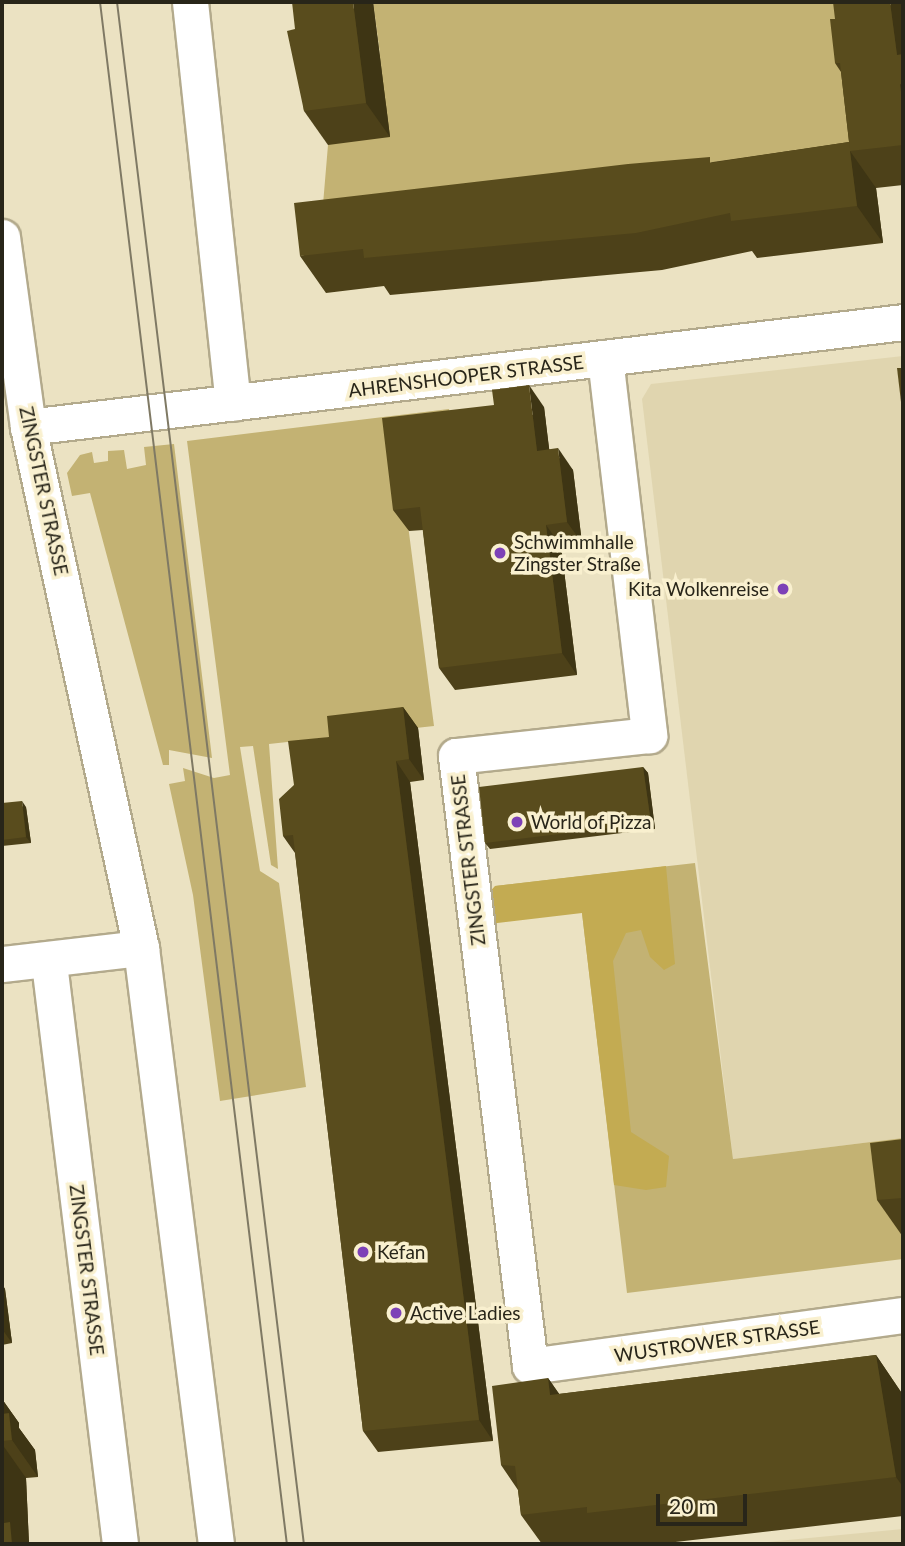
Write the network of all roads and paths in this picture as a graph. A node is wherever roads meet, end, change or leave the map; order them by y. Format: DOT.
graph roads {
  1 [pos="190,2"];
  2 [pos="2,237"];
  3 [pos="903,322"];
  4 [pos="605,359"];
  5 [pos="233,404"];
  6 [pos="28,427"];
  7 [pos="141,948"];
  8 [pos="49,963"];
  9 [pos="2,964"];
  10 [pos="903,1315"];
  11 [pos="530,1366"];
  12 [pos="120,1544"];
  13 [pos="215,1544"];
  1 -- 5 [label="street"];
  2 -- 6 [label="street, ZINGSTER STRASSE"];
  3 -- 4 [label="street, AHRENSHOOPER STRASSE"];
  4 -- 5 [label="street, AHRENSHOOPER STRASSE"];
  4 -- 11 [label="street, ZINGSTER STRASSE"];
  5 -- 6 [label="street, AHRENSHOOPER STRASSE"];
  6 -- 7 [label="street, ZINGSTER STRASSE"];
  7 -- 8 [label="street"];
  7 -- 13 [label="street, ZINGSTER STRASSE"];
  8 -- 9 [label="street"];
  8 -- 12 [label="street, ZINGSTER STRASSE"];
  10 -- 11 [label="street, WUSTROWER STRASSE"];
}
